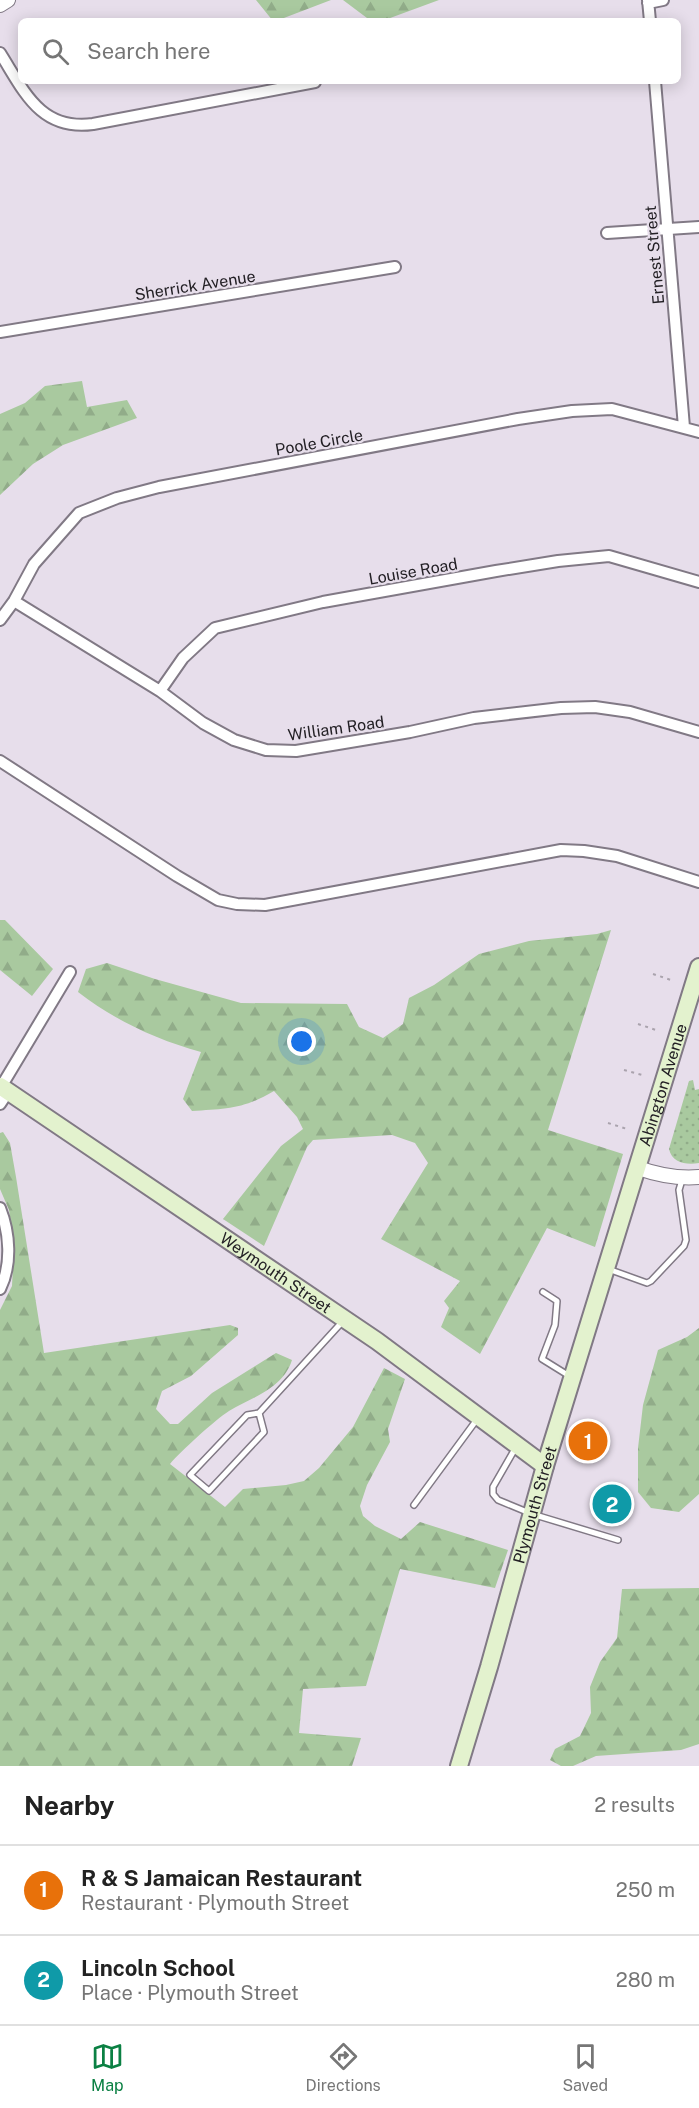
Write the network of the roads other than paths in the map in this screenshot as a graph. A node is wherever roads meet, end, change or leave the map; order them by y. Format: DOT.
graph roads {
  1 [pos="8,0"];
  2 [pos="663,0"];
  3 [pos="648,1"];
  4 [pos="0,5"];
  5 [pos="650,18"];
  6 [pos="0,53"];
  7 [pos="18,80"];
  8 [pos="20,84"];
  9 [pos="304,84"];
  10 [pos="655,84"];
  11 [pos="699,227"];
  12 [pos="667,230"];
  13 [pos="607,233"];
  14 [pos="395,267"];
  15 [pos="0,332"];
  16 [pos="684,427"];
  17 [pos="699,432"];
  18 [pos="699,582"];
  19 [pos="14,601"];
  20 [pos="0,620"];
  21 [pos="160,691"];
  22 [pos="699,732"];
  23 [pos="0,761"];
  24 [pos="699,882"];
  25 [pos="699,967"];
  26 [pos="70,972"];
  27 [pos="2,1092"];
  28 [pos="638,1168"];
  29 [pos="699,1177"];
  30 [pos="683,1178"];
  31 [pos="0,1208"];
  32 [pos="606,1268"];
  33 [pos="0,1289"];
  34 [pos="543,1293"];
  35 [pos="344,1320"];
  36 [pos="572,1378"];
  37 [pos="259,1413"];
  38 [pos="478,1417"];
  39 [pos="517,1446"];
  40 [pos="545,1466"];
  41 [pos="414,1505"];
  42 [pos="532,1514"];
  43 [pos="618,1540"];
  44 [pos="459,1766"];
  1 -- 4 [label="street"];
  2 -- 3 [label="street"];
  3 -- 5 [label="street"];
  6 -- 7 [label="street"];
  8 -- 9 [label="street"];
  10 -- 12 [label="street, Ernest Street"];
  11 -- 12 [label="street"];
  12 -- 13 [label="street"];
  12 -- 16 [label="street, Ernest Street"];
  14 -- 15 [label="street, Sherrick Avenue"];
  16 -- 17 [label="street, Poole Circle"];
  16 -- 19 [label="street, Poole Circle"];
  18 -- 21 [label="street, Louise Road"];
  19 -- 20 [label="street, Poole Circle"];
  19 -- 21 [label="street, William Road"];
  21 -- 22 [label="street, William Road"];
  23 -- 24 [label="street"];
  25 -- 28 [label="main road, Abington Avenue"];
  26 -- 27 [label="street"];
  27 -- 35 [label="main road, Weymouth Street"];
  28 -- 30 [label="street"];
  28 -- 32 [label="main road, Plymouth Street"];
  29 -- 30 [label="street"];
  30 -- 32 [label="lane"];
  31 -- 33 [label="street"];
  32 -- 36 [label="main road, Plymouth Street"];
  34 -- 36 [label="lane"];
  35 -- 37 [label="lane"];
  35 -- 38 [label="main road, Weymouth Street"];
  36 -- 40 [label="main road, Plymouth Street"];
  37 -- 37 [label="lane"];
  38 -- 39 [label="main road, Weymouth Street"];
  38 -- 41 [label="lane"];
  39 -- 40 [label="main road, Weymouth Street"];
  39 -- 42 [label="lane"];
  40 -- 42 [label="main road, Plymouth Street"];
  42 -- 43 [label="lane"];
  42 -- 44 [label="main road, Plymouth Street"];
}
